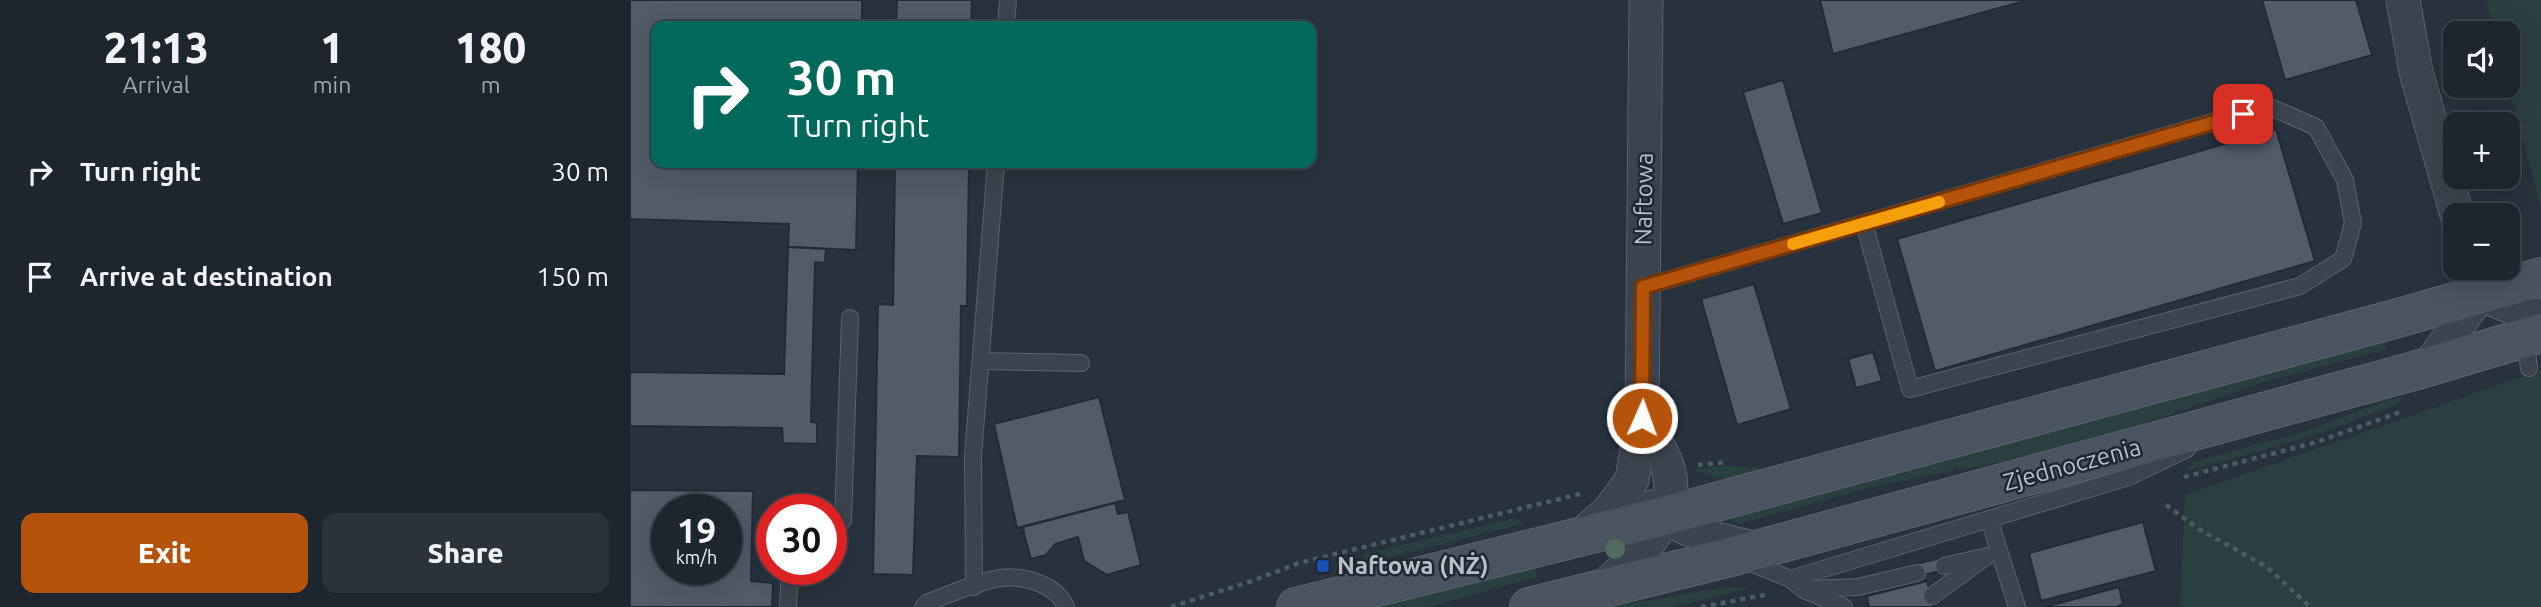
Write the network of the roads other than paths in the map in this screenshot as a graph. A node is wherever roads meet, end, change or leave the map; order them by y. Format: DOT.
graph roads {
  1 [pos="1008,0"];
  2 [pos="1646,0"];
  3 [pos="2403,0"];
  4 [pos="1006,21"];
  5 [pos="996,168"];
  6 [pos="2454,203"];
  7 [pos="1864,223"];
  8 [pos="2541,277"];
  9 [pos="2476,281"];
  10 [pos="1643,287"];
  11 [pos="850,318"];
  12 [pos="2534,339"];
  13 [pos="981,361"];
  14 [pos="1081,363"];
  15 [pos="2429,366"];
  16 [pos="2262,413"];
  17 [pos="1642,418"];
  18 [pos="1632,480"];
  19 [pos="844,494"];
  20 [pos="1664,516"];
  21 [pos="1989,519"];
  22 [pos="1579,537"];
  23 [pos="1747,553"];
  24 [pos="1993,554"];
  25 [pos="1944,566"];
  26 [pos="1917,573"];
  27 [pos="1790,579"];
  28 [pos="789,585"];
  29 [pos="974,587"];
  30 [pos="1601,589"];
  31 [pos="1804,590"];
  32 [pos="1932,596"];
  33 [pos="788,607"];
  34 [pos="923,607"];
  35 [pos="1066,607"];
  36 [pos="1296,607"];
  37 [pos="1529,607"];
  38 [pos="1809,607"];
  39 [pos="1844,607"];
  40 [pos="2017,607"];
  1 -- 4 [label="lane"];
  2 -- 10 [label="street, Naftowa"];
  3 -- 6 [label="street"];
  5 -- 13 [label="lane"];
  7 -- 7 [label="lane"];
  7 -- 10 [label="lane"];
  8 -- 9 [label="main road"];
  9 -- 12 [label="street"];
  9 -- 15 [label="street"];
  9 -- 20 [label="main road"];
  10 -- 17 [label="street, Naftowa"];
  11 -- 19 [label="lane"];
  12 -- 15 [label="main road, Zjednoczenia"];
  13 -- 14 [label="lane"];
  13 -- 29 [label="lane"];
  15 -- 16 [label="main road, Zjednoczenia"];
  16 -- 21 [label="lane"];
  16 -- 23 [label="main road, Zjednoczenia"];
  17 -- 18 [label="street, Naftowa"];
  17 -- 20 [label="street, Zjednoczenia"];
  18 -- 20 [label="street"];
  18 -- 22 [label="street, Naftowa"];
  20 -- 22 [label="main road"];
  20 -- 23 [label="street"];
  20 -- 30 [label="street, Zjednoczenia"];
  21 -- 24 [label="lane"];
  21 -- 27 [label="lane"];
  22 -- 36 [label="main road"];
  23 -- 27 [label="lane"];
  23 -- 30 [label="main road, Zjednoczenia"];
  24 -- 25 [label="lane"];
  24 -- 32 [label="lane"];
  24 -- 40 [label="lane"];
  26 -- 31 [label="lane"];
  27 -- 31 [label="lane"];
  28 -- 33 [label="lane"];
  29 -- 34 [label="lane"];
  29 -- 35 [label="lane"];
  30 -- 37 [label="main road, Zjednoczenia"];
  31 -- 38 [label="lane"];
  31 -- 39 [label="lane"];
}
